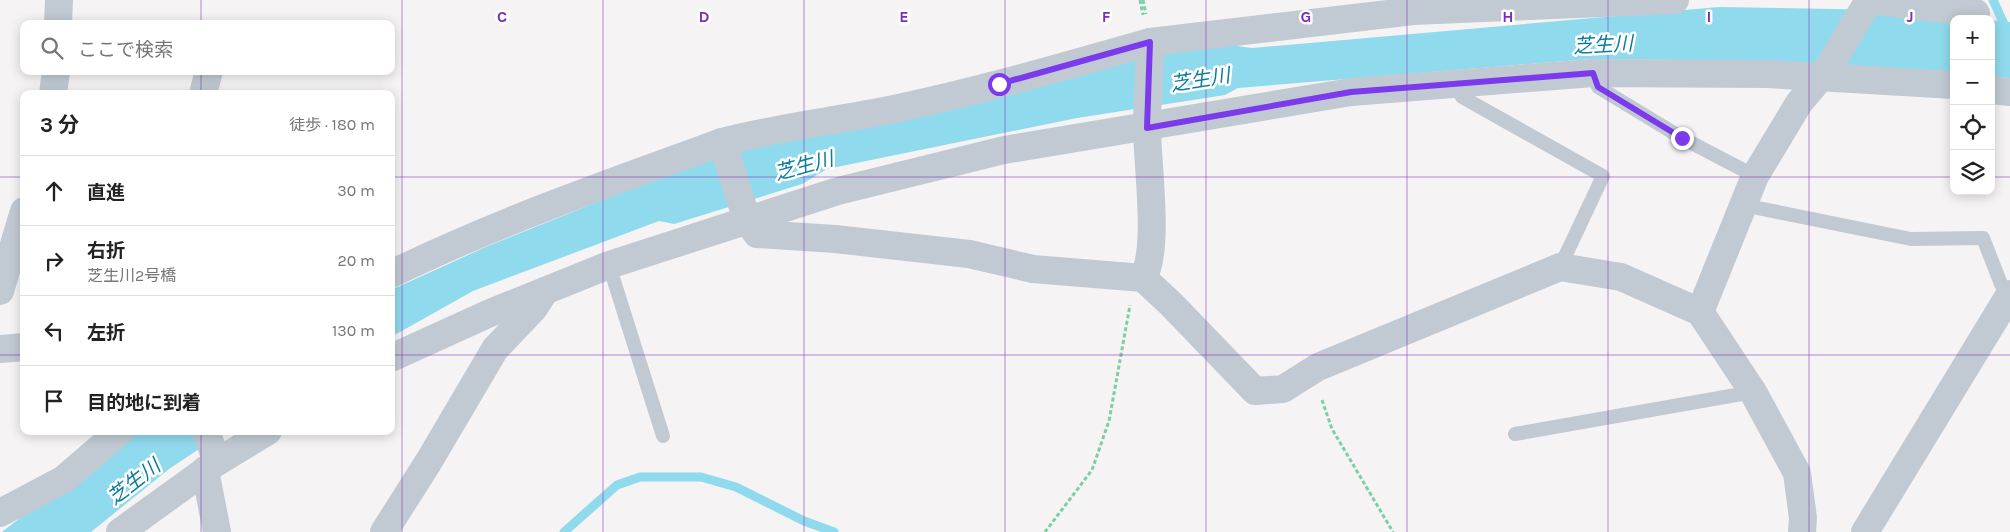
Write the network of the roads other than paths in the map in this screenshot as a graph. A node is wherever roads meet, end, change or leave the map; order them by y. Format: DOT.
graph roads {
  1 [pos="58,0"];
  2 [pos="1676,0"];
  3 [pos="1868,3"];
  4 [pos="1976,13"];
  5 [pos="58,20"];
  6 [pos="1150,48"];
  7 [pos="1593,73"];
  8 [pos="1824,74"];
  9 [pos="55,75"];
  10 [pos="208,75"];
  11 [pos="1455,84"];
  12 [pos="1950,85"];
  13 [pos="54,90"];
  14 [pos="204,90"];
  15 [pos="1995,90"];
  16 [pos="2010,92"];
  17 [pos="1147,123"];
  18 [pos="724,148"];
  19 [pos="1755,176"];
  20 [pos="1743,205"];
  21 [pos="745,214"];
  22 [pos="20,224"];
  23 [pos="609,265"];
  24 [pos="1560,267"];
  25 [pos="395,272"];
  26 [pos="1143,278"];
  27 [pos="0,291"];
  28 [pos="545,291"];
  29 [pos="2009,295"];
  30 [pos="1700,312"];
  31 [pos="20,347"];
  32 [pos="0,349"];
  33 [pos="395,356"];
  34 [pos="1753,392"];
  35 [pos="1515,434"];
  36 [pos="115,435"];
  37 [pos="258,435"];
  38 [pos="663,436"];
  39 [pos="210,454"];
  40 [pos="0,513"];
  41 [pos="1872,530"];
  42 [pos="120,532"];
  43 [pos="217,532"];
  44 [pos="384,532"];
  45 [pos="1802,532"];
  1 -- 5 [label="street"];
  2 -- 6 [label="street"];
  3 -- 4 [label="street"];
  3 -- 8 [label="street"];
  6 -- 17 [label="street"];
  6 -- 18 [label="street"];
  7 -- 8 [label="street"];
  7 -- 11 [label="street"];
  7 -- 19 [label="lane"];
  8 -- 12 [label="street"];
  8 -- 19 [label="street"];
  9 -- 13 [label="street"];
  10 -- 14 [label="street"];
  11 -- 17 [label="street"];
  11 -- 24 [label="lane"];
  15 -- 16 [label="street"];
  17 -- 21 [label="street"];
  17 -- 26 [label="street"];
  18 -- 21 [label="street"];
  18 -- 25 [label="street"];
  19 -- 20 [label="street"];
  20 -- 29 [label="lane"];
  20 -- 30 [label="street"];
  21 -- 23 [label="street"];
  21 -- 26 [label="street"];
  22 -- 27 [label="street"];
  23 -- 28 [label="street"];
  23 -- 38 [label="lane"];
  24 -- 26 [label="street"];
  24 -- 30 [label="street"];
  28 -- 33 [label="street"];
  28 -- 44 [label="street"];
  29 -- 41 [label="street"];
  30 -- 34 [label="street"];
  31 -- 32 [label="street"];
  34 -- 35 [label="lane"];
  34 -- 45 [label="street"];
  36 -- 40 [label="street"];
  37 -- 39 [label="street"];
  39 -- 42 [label="street"];
  39 -- 43 [label="street"];
}
